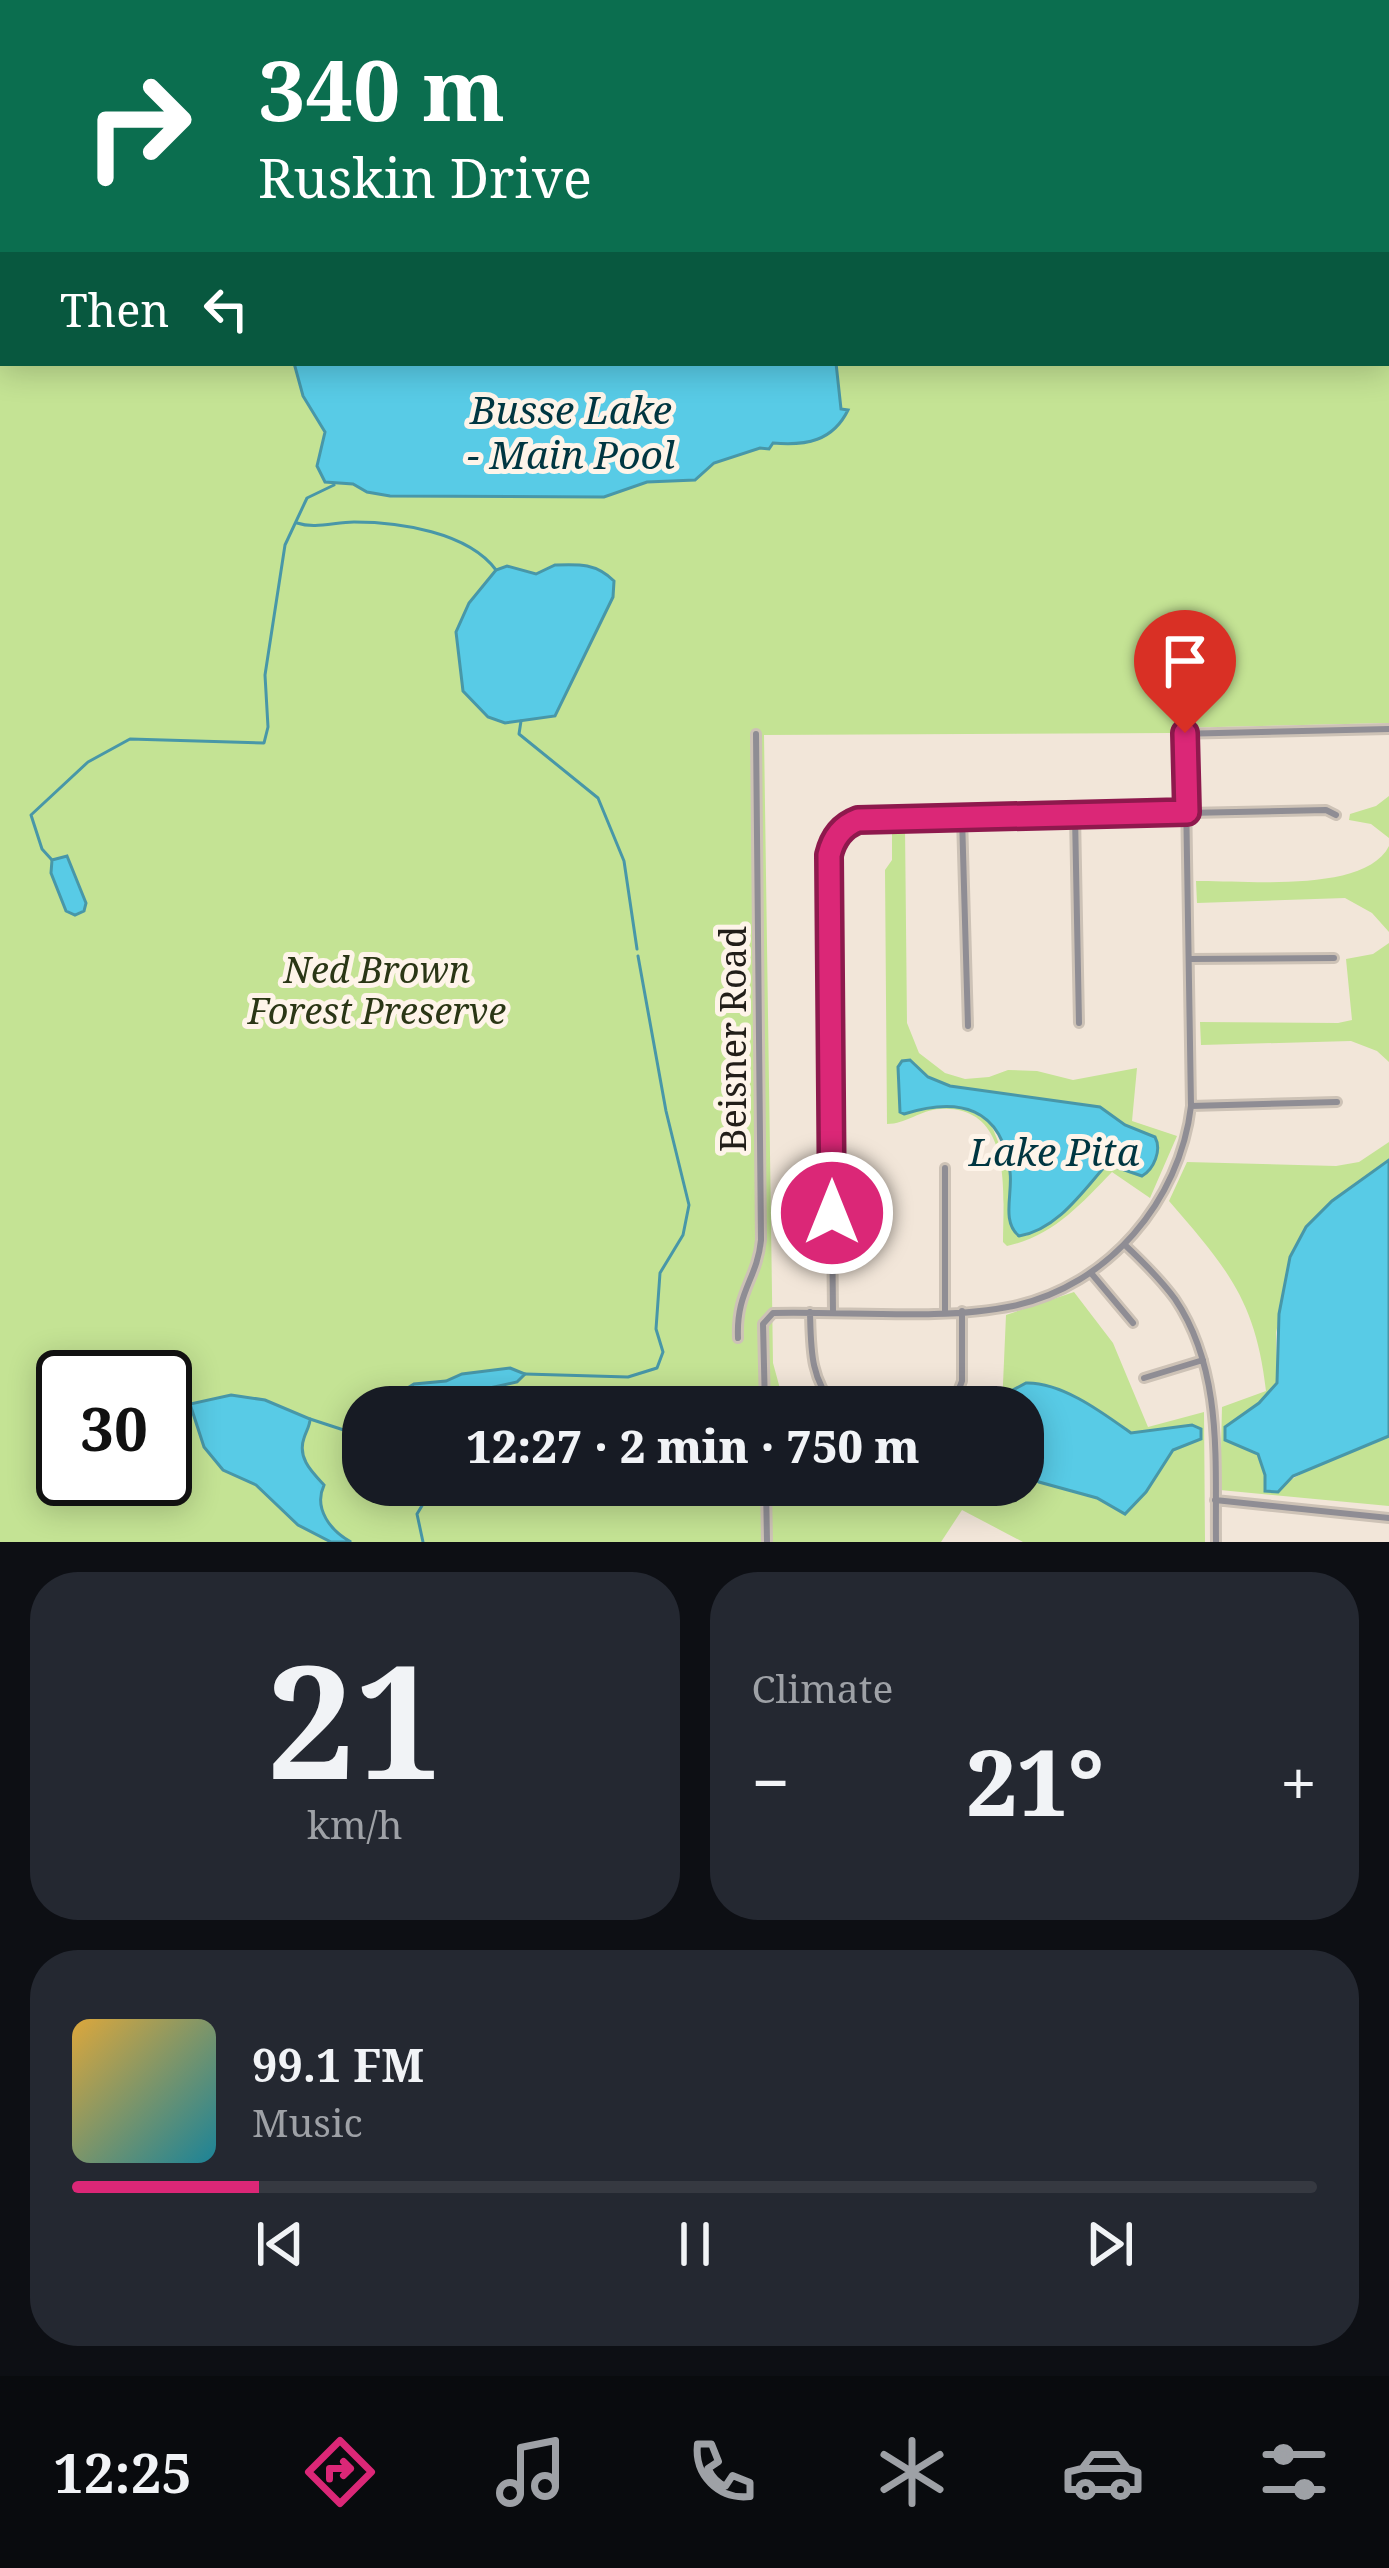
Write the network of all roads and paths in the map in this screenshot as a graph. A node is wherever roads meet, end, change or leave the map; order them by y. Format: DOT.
graph roads {
  1 [pos="1389,729"];
  2 [pos="756,734"];
  3 [pos="1187,812"];
  4 [pos="1075,815"];
  5 [pos="1336,815"];
  6 [pos="962,817"];
  7 [pos="1334,958"];
  8 [pos="1190,959"];
  9 [pos="1079,1023"];
  10 [pos="968,1026"];
  11 [pos="1337,1102"];
  12 [pos="1191,1106"];
  13 [pos="944,1168"];
  14 [pos="1125,1245"];
  15 [pos="1090,1273"];
  16 [pos="962,1311"];
  17 [pos="810,1312"];
  18 [pos="833,1312"];
  19 [pos="944,1312"];
  20 [pos="1133,1323"];
  21 [pos="737,1338"];
  22 [pos="1203,1360"];
  23 [pos="1144,1378"];
  24 [pos="765,1386"];
  25 [pos="820,1386"];
  26 [pos="960,1386"];
  27 [pos="1215,1500"];
  28 [pos="766,1506"];
  29 [pos="1389,1517"];
  30 [pos="766,1542"];
  31 [pos="1216,1542"];
  1 -- 3 [label="street"];
  2 -- 21 [label="street, Beisner Road"];
  3 -- 4 [label="street"];
  3 -- 5 [label="street"];
  3 -- 8 [label="street"];
  4 -- 6 [label="street"];
  4 -- 9 [label="street"];
  6 -- 10 [label="street"];
  6 -- 18 [label="street"];
  7 -- 8 [label="street"];
  8 -- 12 [label="street"];
  11 -- 12 [label="street"];
  12 -- 14 [label="street"];
  13 -- 19 [label="street"];
  14 -- 15 [label="street"];
  14 -- 22 [label="street"];
  15 -- 16 [label="street"];
  15 -- 20 [label="street"];
  16 -- 19 [label="street"];
  16 -- 26 [label="street"];
  17 -- 18 [label="street"];
  17 -- 24 [label="street"];
  17 -- 25 [label="street"];
  18 -- 19 [label="street"];
  22 -- 23 [label="street"];
  22 -- 27 [label="street"];
  27 -- 29 [label="street"];
  27 -- 31 [label="street"];
  28 -- 30 [label="street"];
}
